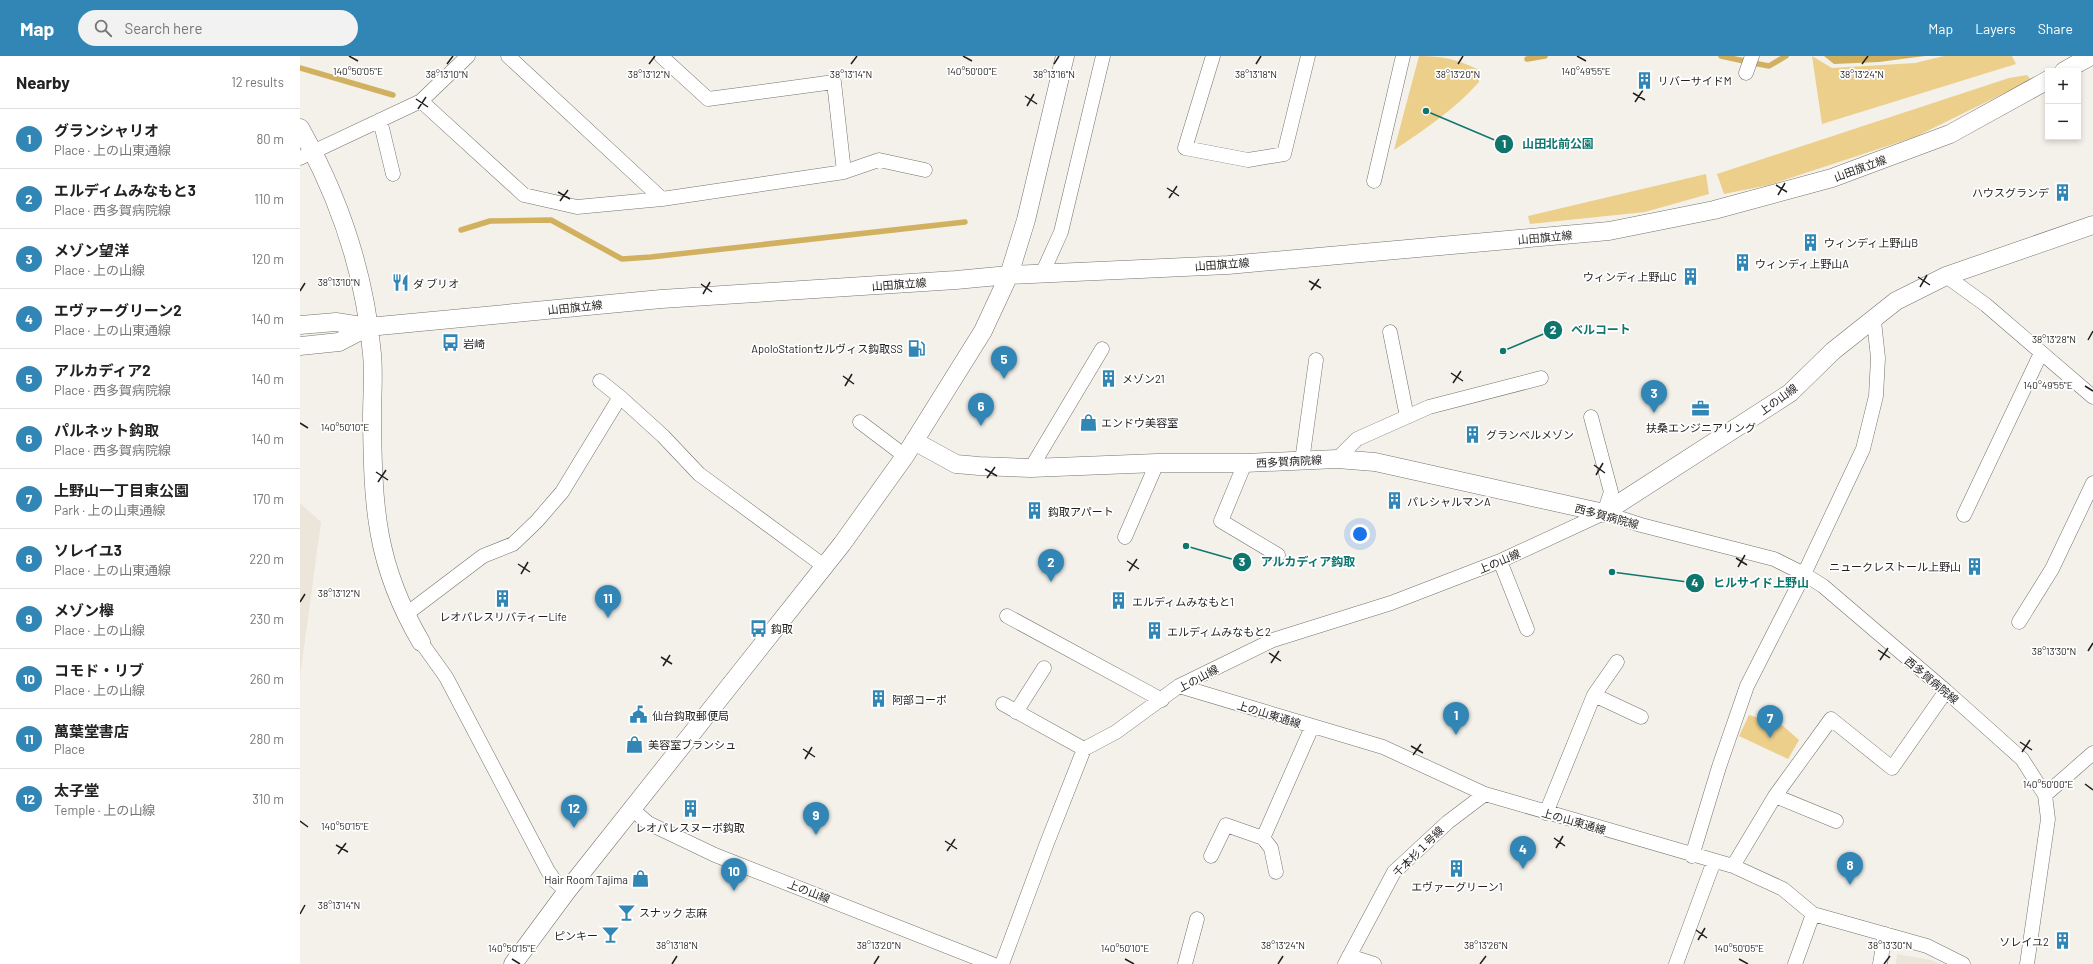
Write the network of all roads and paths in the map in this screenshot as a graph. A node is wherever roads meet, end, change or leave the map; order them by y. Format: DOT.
graph roads {
  1 [pos="468,56"];
  2 [pos="508,56"];
  3 [pos="661,56"];
  4 [pos="1065,56"];
  5 [pos="1103,56"];
  6 [pos="1213,56"];
  7 [pos="1308,56"];
  8 [pos="1403,56"];
  9 [pos="1752,56"];
  10 [pos="2091,56"];
  11 [pos="2069,68"];
  12 [pos="1746,73"];
  13 [pos="2045,82"];
  14 [pos="422,101"];
  15 [pos="380,120"];
  16 [pos="300,128"];
  17 [pos="307,154"];
  18 [pos="925,170"];
  19 [pos="844,172"];
  20 [pos="394,174"];
  21 [pos="1374,181"];
  22 [pos="662,200"];
  23 [pos="2093,226"];
  24 [pos="1042,274"];
  25 [pos="1009,275"];
  26 [pos="1946,276"];
  27 [pos="1874,321"];
  28 [pos="300,325"];
  29 [pos="368,327"];
  30 [pos="1390,332"];
  31 [pos="300,346"];
  32 [pos="1102,349"];
  33 [pos="2041,353"];
  34 [pos="1316,360"];
  35 [pos="1541,378"];
  36 [pos="600,381"];
  37 [pos="2093,397"];
  38 [pos="620,398"];
  39 [pos="1407,417"];
  40 [pos="1591,417"];
  41 [pos="860,422"];
  42 [pos="914,441"];
  43 [pos="905,456"];
  44 [pos="1337,459"];
  45 [pos="1302,461"];
  46 [pos="1157,463"];
  47 [pos="1245,463"];
  48 [pos="1031,468"];
  49 [pos="2093,483"];
  50 [pos="1604,514"];
  51 [pos="1964,515"];
  52 [pos="1125,537"];
  53 [pos="1278,555"];
  54 [pos="1500,561"];
  55 [pos="824,566"];
  56 [pos="1804,574"];
  57 [pos="405,615"];
  58 [pos="1007,616"];
  59 [pos="2019,622"];
  60 [pos="1527,629"];
  61 [pos="421,642"];
  62 [pos="1617,662"];
  63 [pos="1044,668"];
  64 [pos="1179,686"];
  65 [pos="1946,691"];
  66 [pos="1594,695"];
  67 [pos="1162,700"];
  68 [pos="1003,704"];
  69 [pos="1016,712"];
  70 [pos="1640,717"];
  71 [pos="1312,727"];
  72 [pos="1084,749"];
  73 [pos="2093,753"];
  74 [pos="1485,794"];
  75 [pos="2045,795"];
  76 [pos="1775,796"];
  77 [pos="633,810"];
  78 [pos="1546,813"];
  79 [pos="1836,821"];
  80 [pos="1263,838"];
  81 [pos="1211,856"];
  82 [pos="1692,856"];
  83 [pos="1714,861"];
  84 [pos="1733,866"];
  85 [pos="1276,872"];
  86 [pos="567,892"];
  87 [pos="1813,914"];
  88 [pos="1197,919"];
  89 [pos="1885,934"];
  90 [pos="1347,960"];
  91 [pos="514,964"];
  92 [pos="992,964"];
  93 [pos="1002,964"];
  94 [pos="1185,964"];
  95 [pos="1374,964"];
  96 [pos="1676,964"];
  97 [pos="1795,964"];
  98 [pos="1880,964"];
  99 [pos="1963,964"];
  100 [pos="2027,964"];
  1 -- 14 [label="street"];
  2 -- 22 [label="street"];
  3 -- 19 [label="street"];
  4 -- 25 [label="street"];
  5 -- 24 [label="street"];
  6 -- 7 [label="street"];
  8 -- 21 [label="street"];
  9 -- 12 [label="street"];
  10 -- 11 [label="street"];
  13 -- 24 [label="street, 山田旗立線"];
  14 -- 15 [label="street"];
  14 -- 22 [label="street"];
  15 -- 17 [label="street"];
  15 -- 20 [label="street"];
  16 -- 17 [label="street"];
  17 -- 29 [label="street"];
  18 -- 19 [label="street"];
  19 -- 22 [label="street"];
  23 -- 26 [label="street, 上の山線"];
  24 -- 25 [label="street, 山田旗立線"];
  25 -- 29 [label="street, 山田旗立線"];
  25 -- 42 [label="street"];
  26 -- 27 [label="street, 上の山線"];
  26 -- 33 [label="street"];
  27 -- 50 [label="street, 上の山線"];
  27 -- 56 [label="street"];
  28 -- 29 [label="street, 山田旗立線"];
  29 -- 31 [label="street, 山田旗立線"];
  29 -- 57 [label="street"];
  30 -- 39 [label="street"];
  32 -- 48 [label="street"];
  33 -- 37 [label="street"];
  33 -- 51 [label="street"];
  34 -- 45 [label="street"];
  35 -- 39 [label="street"];
  36 -- 38 [label="street"];
  38 -- 55 [label="street"];
  38 -- 57 [label="street"];
  39 -- 44 [label="street"];
  40 -- 50 [label="street"];
  41 -- 43 [label="street"];
  42 -- 43 [label="street"];
  42 -- 48 [label="street, 西多賀病院線"];
  43 -- 55 [label="street"];
  44 -- 45 [label="street, 西多賀病院線"];
  44 -- 50 [label="street, 西多賀病院線"];
  45 -- 47 [label="street, 西多賀病院線"];
  46 -- 47 [label="street, 西多賀病院線"];
  46 -- 48 [label="street, 西多賀病院線"];
  46 -- 52 [label="street"];
  47 -- 53 [label="street"];
  49 -- 59 [label="street"];
  50 -- 54 [label="street, 上の山線"];
  50 -- 56 [label="street, 西多賀病院線"];
  54 -- 60 [label="street"];
  54 -- 64 [label="street, 上の山線"];
  55 -- 77 [label="street"];
  56 -- 65 [label="street, 西多賀病院線"];
  56 -- 82 [label="street"];
  57 -- 61 [label="street"];
  58 -- 67 [label="street"];
  61 -- 86 [label="street"];
  62 -- 66 [label="street"];
  63 -- 69 [label="street"];
  64 -- 67 [label="street, 上の山線"];
  64 -- 71 [label="street, 上の山東通線"];
  65 -- 75 [label="street, 西多賀病院線"];
  65 -- 76 [label="street"];
  66 -- 70 [label="street"];
  66 -- 78 [label="street"];
  67 -- 72 [label="street, 上の山線"];
  68 -- 69 [label="street"];
  69 -- 72 [label="street"];
  71 -- 74 [label="street, 上の山東通線"];
  71 -- 80 [label="street"];
  72 -- 93 [label="street"];
  73 -- 75 [label="street"];
  74 -- 78 [label="street, 上の山東通線"];
  74 -- 90 [label="street, 千本杉１号線"];
  75 -- 100 [label="street, 西多賀病院線"];
  76 -- 79 [label="street"];
  76 -- 84 [label="street"];
  77 -- 86 [label="street"];
  77 -- 92 [label="street, 上の山線"];
  78 -- 82 [label="street, 上の山東通線"];
  80 -- 81 [label="street"];
  80 -- 85 [label="street"];
  82 -- 83 [label="street, 上の山東通線"];
  83 -- 84 [label="street, 上の山東通線"];
  83 -- 96 [label="street"];
  84 -- 87 [label="street, 上の山東通線"];
  86 -- 91 [label="street"];
  87 -- 89 [label="street, 上の山東通線"];
  87 -- 97 [label="street"];
  88 -- 94 [label="street"];
  89 -- 98 [label="street"];
  89 -- 99 [label="street, 上の山東通線"];
  90 -- 95 [label="street"];
}
